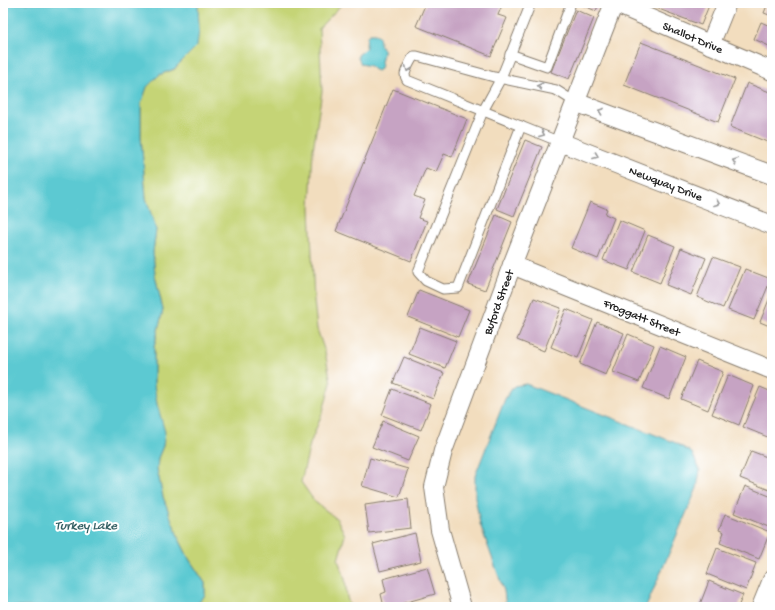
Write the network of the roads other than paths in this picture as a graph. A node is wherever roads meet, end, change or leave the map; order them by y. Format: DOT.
graph roads {
  1 [pos="530,3"];
  2 [pos="571,3"];
  3 [pos="614,3"];
  4 [pos="727,3"];
  5 [pos="710,45"];
  6 [pos="510,54"];
  7 [pos="772,71"];
  8 [pos="501,78"];
  9 [pos="575,102"];
  10 [pos="483,111"];
  11 [pos="521,126"];
  12 [pos="560,142"];
  13 [pos="772,175"];
  14 [pos="772,225"];
  15 [pos="512,265"];
  16 [pos="772,370"];
  17 [pos="772,580"];
  18 [pos="462,607"];
  19 [pos="761,607"];
  1 -- 6 [label="lane"];
  2 -- 6 [label="lane"];
  3 -- 5 [label="street, Shallot Drive"];
  3 -- 9 [label="street, Buford Street"];
  4 -- 5 [label="street"];
  5 -- 7 [label="street, Shallot Drive"];
  6 -- 8 [label="lane"];
  9 -- 8 [label="lane, one-way"];
  8 -- 10 [label="lane"];
  8 -- 10 [label="lane, one-way"];
  9 -- 12 [label="street, Buford Street"];
  13 -- 9 [label="street, one-way"];
  10 -- 11 [label="lane"];
  10 -- 11 [label="lane"];
  11 -- 12 [label="lane, one-way"];
  12 -- 14 [label="street, Newquay Drive, one-way"];
  12 -- 15 [label="street, Buford Street"];
  15 -- 16 [label="street, Froggatt Street"];
  15 -- 18 [label="street, Buford Street"];
  17 -- 19 [label="street"];
}
